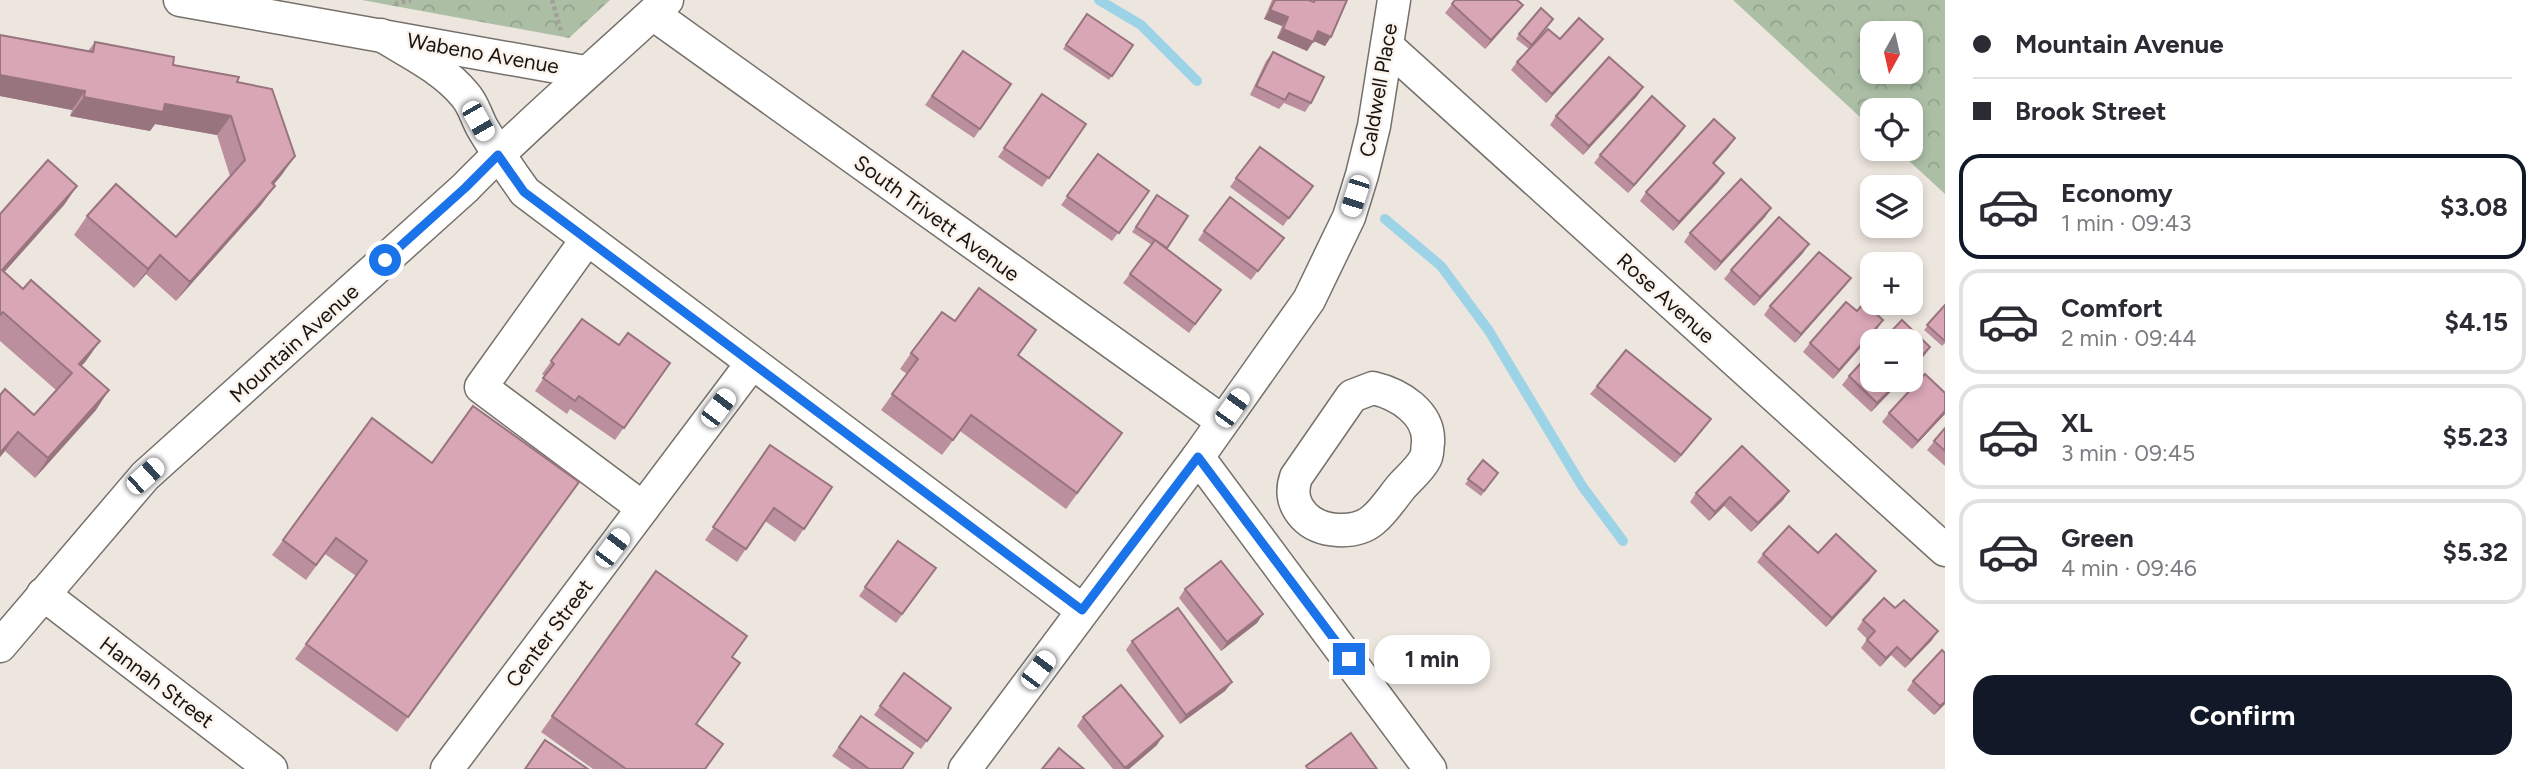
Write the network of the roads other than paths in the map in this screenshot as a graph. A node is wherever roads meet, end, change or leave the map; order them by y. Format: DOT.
graph roads {
  1 [pos="180,0"];
  2 [pos="1394,0"];
  3 [pos="660,7"];
  4 [pos="385,20"];
  5 [pos="1387,46"];
  6 [pos="585,72"];
  7 [pos="498,155"];
  8 [pos="587,239"];
  9 [pos="752,363"];
  10 [pos="1222,421"];
  11 [pos="1198,457"];
  12 [pos="643,508"];
  13 [pos="1306,518"];
  14 [pos="1268,550"];
  15 [pos="1945,550"];
  16 [pos="43,594"];
  17 [pos="1082,610"];
  18 [pos="0,646"];
  19 [pos="271,769"];
  20 [pos="447,769"];
  21 [pos="965,769"];
  22 [pos="1430,769"];
  1 -- 4 [label="street, Wabeno Avenue"];
  2 -- 5 [label="street, Caldwell Place"];
  3 -- 6 [label="street, Mountain Avenue"];
  3 -- 10 [label="street, South Trivett Avenue"];
  4 -- 6 [label="street, Wabeno Avenue"];
  4 -- 7 [label="street, Wabeno Avenue"];
  5 -- 10 [label="street, Caldwell Place"];
  5 -- 15 [label="street, Rose Avenue"];
  6 -- 7 [label="street, Mountain Avenue"];
  7 -- 8 [label="street, Wabeno Avenue"];
  7 -- 16 [label="street, Mountain Avenue"];
  8 -- 9 [label="street, Wabeno Avenue"];
  8 -- 12 [label="street"];
  9 -- 12 [label="street, Center Street"];
  9 -- 17 [label="street, Wabeno Avenue"];
  10 -- 11 [label="street, Caldwell Place"];
  11 -- 14 [label="street"];
  11 -- 17 [label="street, Caldwell Place"];
  12 -- 20 [label="street, Center Street"];
  13 -- 13 [label="street"];
  13 -- 14 [label="street"];
  14 -- 22 [label="street"];
  16 -- 18 [label="street, Mountain Avenue"];
  16 -- 19 [label="street, Hannah Street"];
  17 -- 21 [label="street, Caldwell Place"];
}
